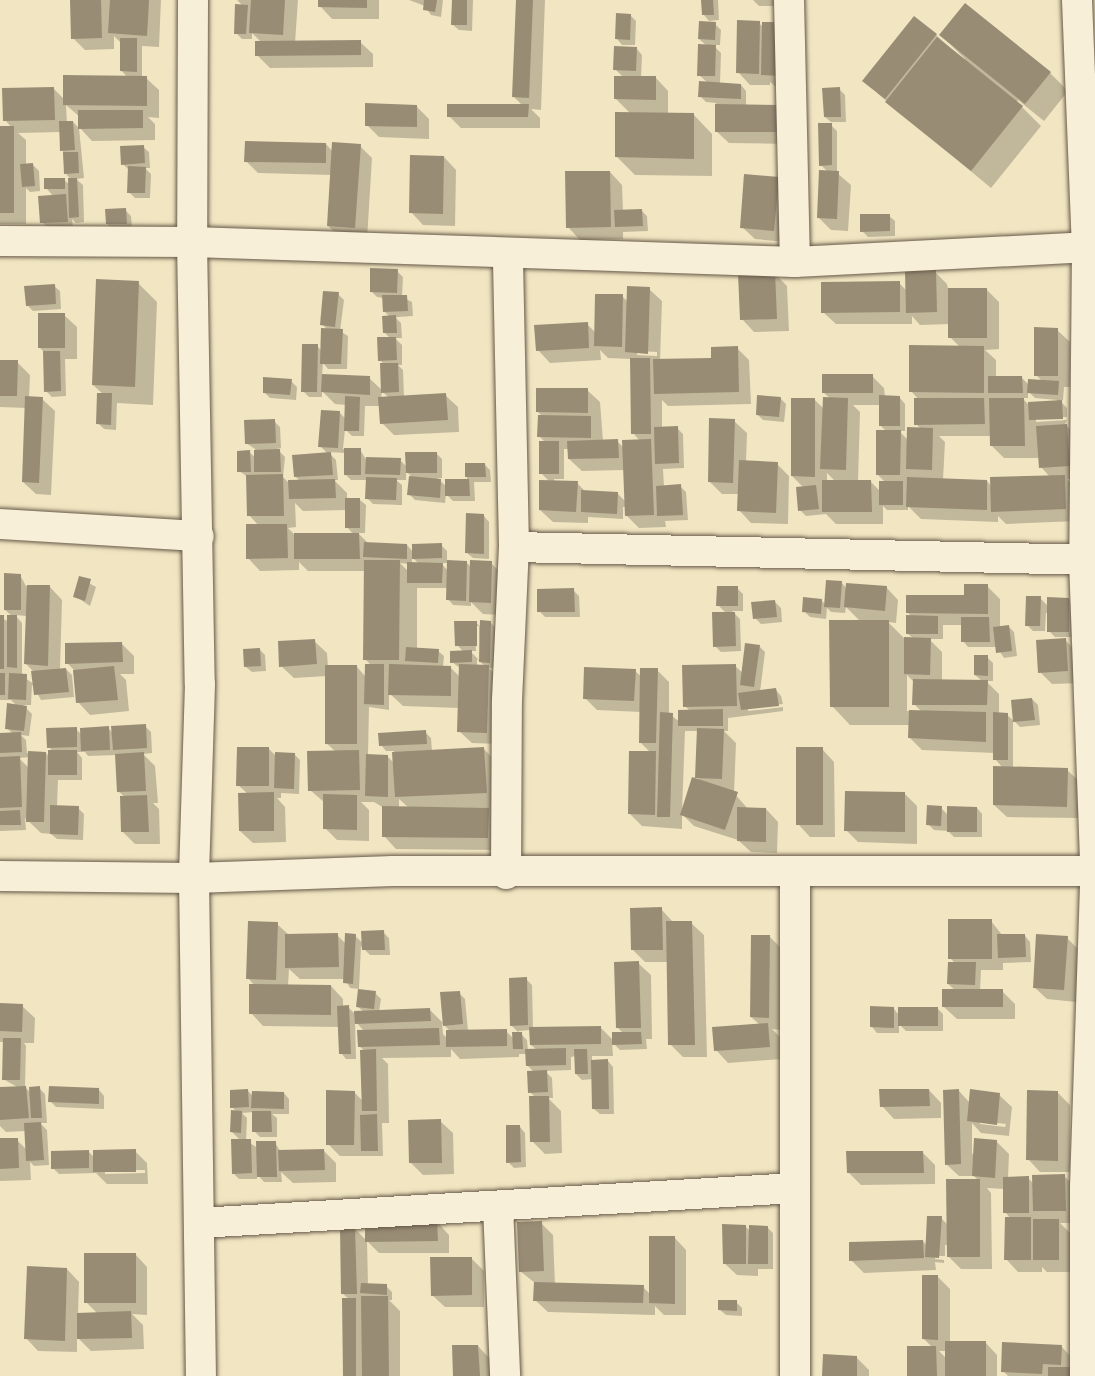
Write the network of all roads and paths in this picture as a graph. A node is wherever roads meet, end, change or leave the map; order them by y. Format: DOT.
graph roads {
  1 [pos="193,0"];
  2 [pos="789,0"];
  3 [pos="1077,0"];
  4 [pos="0,241"];
  5 [pos="192,242"];
  6 [pos="1091,246"];
  7 [pos="508,253"];
  8 [pos="794,262"];
  9 [pos="0,524"];
  10 [pos="199,536"];
  11 [pos="514,547"];
  12 [pos="1090,560"];
  13 [pos="1095,862"];
  14 [pos="1095,871"];
  15 [pos="795,873"];
  16 [pos="506,874"];
  17 [pos="0,876"];
  18 [pos="194,878"];
  19 [pos="1095,880"];
  20 [pos="1090,1187"];
  21 [pos="795,1188"];
  22 [pos="498,1206"];
  23 [pos="199,1223"];
  24 [pos="201,1376"];
  25 [pos="505,1376"];
  26 [pos="795,1376"];
  27 [pos="1085,1376"];
  1 -- 5 [label="street"];
  2 -- 8 [label="street"];
  3 -- 6 [label="street"];
  4 -- 5 [label="street"];
  5 -- 7 [label="street"];
  5 -- 10 [label="street"];
  6 -- 8 [label="street"];
  6 -- 12 [label="street"];
  7 -- 8 [label="street"];
  7 -- 11 [label="street"];
  9 -- 10 [label="street"];
  10 -- 18 [label="street"];
  11 -- 12 [label="street"];
  11 -- 16 [label="street"];
  12 -- 13 [label="street"];
  14 -- 15 [label="street"];
  15 -- 16 [label="street"];
  15 -- 21 [label="street"];
  16 -- 18 [label="street"];
  17 -- 18 [label="street"];
  18 -- 23 [label="street"];
  19 -- 20 [label="street"];
  20 -- 27 [label="street"];
  21 -- 22 [label="street"];
  21 -- 26 [label="street"];
  22 -- 23 [label="street"];
  22 -- 25 [label="street"];
  23 -- 24 [label="street"];
}
